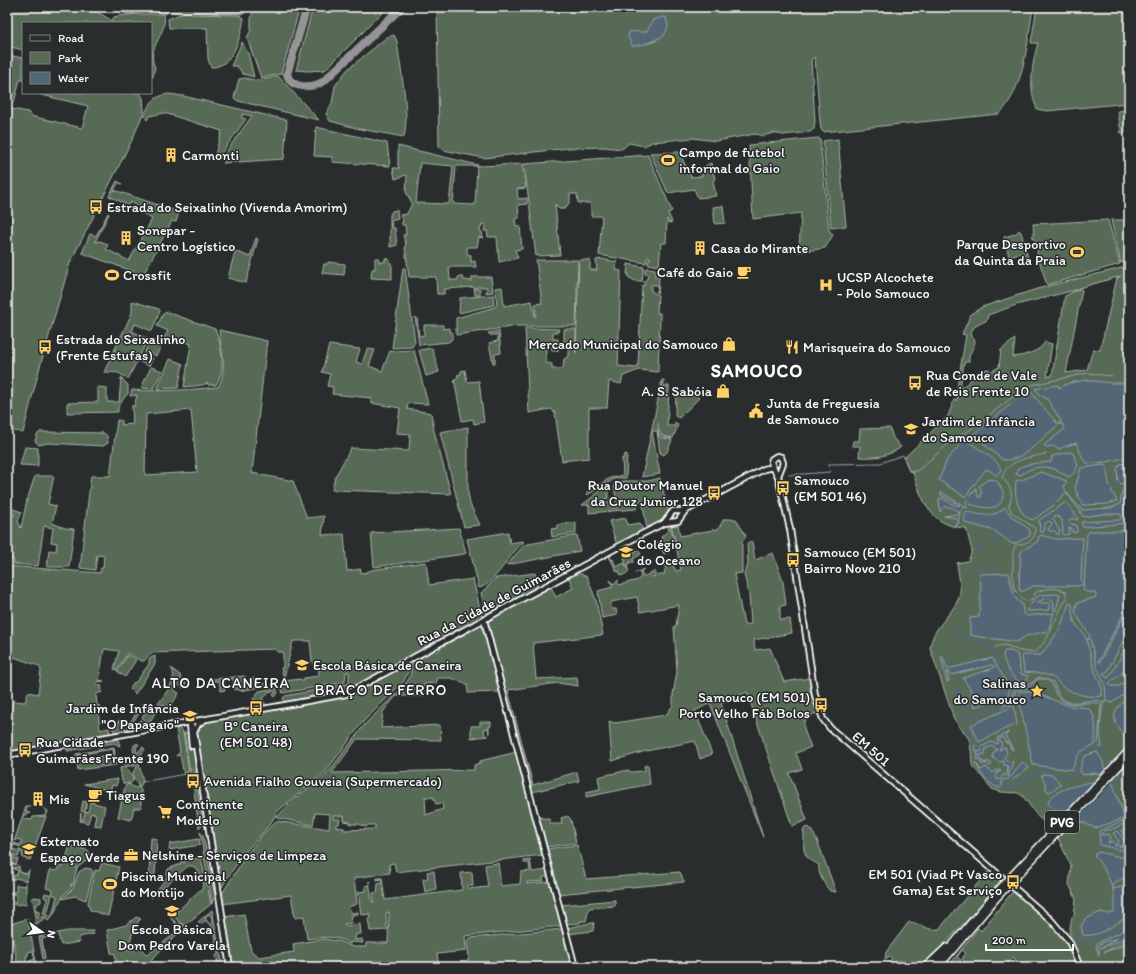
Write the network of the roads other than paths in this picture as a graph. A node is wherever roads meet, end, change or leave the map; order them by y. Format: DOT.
graph roads {
  1 [pos="771,461"];
  2 [pos="773,467"];
  3 [pos="781,467"];
  4 [pos="764,469"];
  5 [pos="778,476"];
  6 [pos="677,511"];
  7 [pos="685,511"];
  8 [pos="670,515"];
  9 [pos="681,518"];
  10 [pos="673,521"];
  11 [pos="664,523"];
  12 [pos="485,620"];
  13 [pos="204,720"];
  14 [pos="190,722"];
  15 [pos="176,725"];
  16 [pos="194,732"];
  17 [pos="191,737"];
  18 [pos="1129,750"];
  19 [pos="7,755"];
  20 [pos="1129,756"];
  21 [pos="996,895"];
  22 [pos="952,943"];
  23 [pos="953,950"];
  24 [pos="229,967"];
  25 [pos="574,967"];
  26 [pos="925,967"];
  27 [pos="933,967"];
  28 [pos="939,967"];
  29 [pos="943,967"];
  30 [pos="1080,967"];
  1 -- 2 [label="main road, EM 501"];
  1 -- 3 [label="main road"];
  1 -- 4 [label="main road"];
  2 -- 3 [label="main road"];
  2 -- 4 [label="main road"];
  2 -- 5 [label="main road, EM 501"];
  3 -- 5 [label="main road"];
  4 -- 7 [label="main road"];
  5 -- 30 [label="main road, EM 501 / EM 501"];
  6 -- 7 [label="main road"];
  6 -- 8 [label="main road"];
  6 -- 9 [label="main road"];
  7 -- 9 [label="main road"];
  8 -- 10 [label="main road"];
  8 -- 11 [label="main road"];
  9 -- 10 [label="main road"];
  10 -- 11 [label="main road"];
  11 -- 12 [label="main road, Rua da Cidade de Guimarães"];
  12 -- 13 [label="main road, Rua da Cidade de Guimarães"];
  12 -- 25 [label="main road"];
  13 -- 14 [label="main road"];
  13 -- 16 [label="main road"];
  14 -- 15 [label="main road"];
  14 -- 16 [label="main road"];
  14 -- 17 [label="main road"];
  15 -- 17 [label="main road"];
  15 -- 19 [label="main road"];
  16 -- 24 [label="main road"];
  17 -- 24 [label="main road"];
  18 -- 21 [label="highway, PVG, bridge"];
  20 -- 21 [label="highway, PVG, bridge"];
  21 -- 22 [label="highway, PVG"];
  21 -- 23 [label="highway, PVG"];
  22 -- 26 [label="highway"];
  22 -- 27 [label="highway, PVG"];
  23 -- 28 [label="highway, PVG"];
  23 -- 29 [label="highway"];
}
